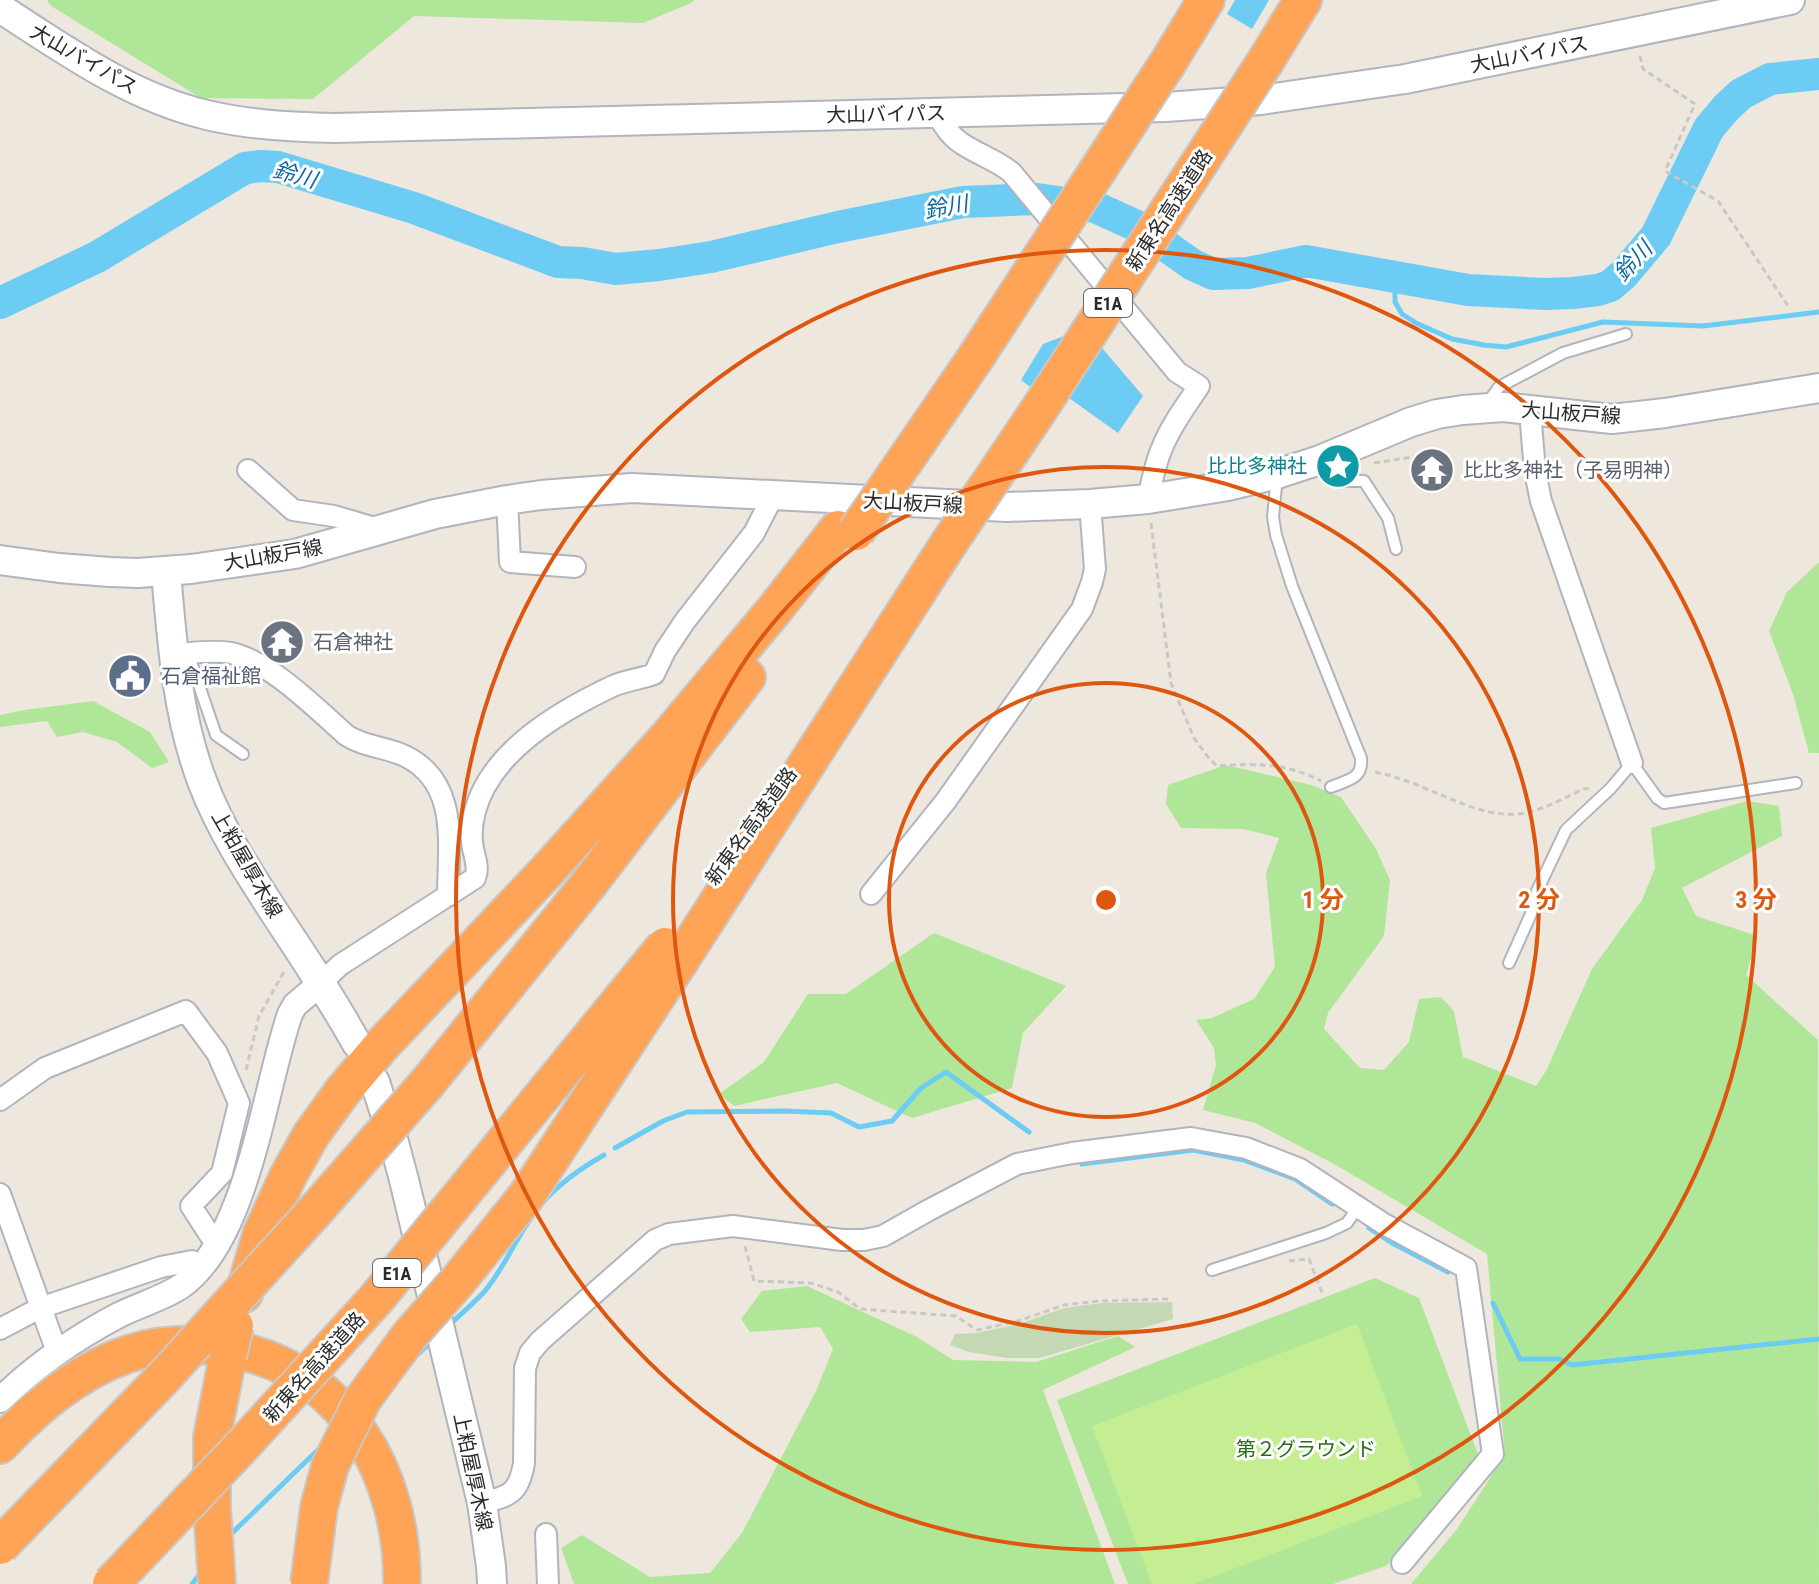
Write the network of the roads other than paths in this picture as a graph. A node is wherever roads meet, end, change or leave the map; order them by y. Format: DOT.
graph roads {
  1 [pos="1206,0"];
  2 [pos="1303,0"];
  3 [pos="1790,0"];
  4 [pos="0,8"];
  5 [pos="936,113"];
  6 [pos="1626,334"];
  7 [pos="1819,388"];
  8 [pos="1490,407"];
  9 [pos="1530,411"];
  10 [pos="1320,460"];
  11 [pos="248,470"];
  12 [pos="1277,474"];
  13 [pos="773,496"];
  14 [pos="1148,499"];
  15 [pos="507,500"];
  16 [pos="1090,504"];
  17 [pos="382,530"];
  18 [pos="847,531"];
  19 [pos="1396,549"];
  20 [pos="0,560"];
  21 [pos="575,567"];
  22 [pos="166,572"];
  23 [pos="182,654"];
  24 [pos="243,754"];
  25 [pos="1632,763"];
  26 [pos="1796,783"];
  27 [pos="1331,787"];
  28 [pos="871,894"];
  29 [pos="448,896"];
  30 [pos="673,954"];
  31 [pos="1509,963"];
  32 [pos="321,983"];
  33 [pos="357,1044"];
  34 [pos="375,1082"];
  35 [pos="0,1100"];
  36 [pos="0,1194"];
  37 [pos="1358,1207"];
  38 [pos="217,1246"];
  39 [pos="201,1268"];
  40 [pos="1212,1270"];
  41 [pos="40,1308"];
  42 [pos="0,1329"];
  43 [pos="57,1352"];
  44 [pos="0,1400"];
  45 [pos="0,1445"];
  46 [pos="482,1503"];
  47 [pos="546,1534"];
  48 [pos="0,1546"];
  49 [pos="1402,1563"];
  50 [pos="111,1584"];
  51 [pos="217,1584"];
  52 [pos="309,1584"];
  53 [pos="402,1584"];
  54 [pos="492,1584"];
  55 [pos="548,1584"];
  1 -- 18 [label="highway, bridge"];
  2 -- 30 [label="highway, 新東名高速道路 / E1A, bridge"];
  3 -- 5 [label="main road, 大山バイパス"];
  4 -- 5 [label="main road, 大山バイパス"];
  5 -- 14 [label="street"];
  6 -- 8 [label="lane"];
  7 -- 9 [label="main road, 大山板戸線"];
  8 -- 9 [label="main road, 大山板戸線"];
  8 -- 10 [label="main road, 大山板戸線"];
  9 -- 25 [label="street"];
  10 -- 12 [label="main road, 大山板戸線"];
  10 -- 19 [label="lane"];
  11 -- 17 [label="street"];
  12 -- 14 [label="main road, 大山板戸線"];
  12 -- 27 [label="lane"];
  13 -- 15 [label="main road, 大山板戸線"];
  13 -- 16 [label="main road, 大山板戸線"];
  13 -- 29 [label="street"];
  14 -- 16 [label="main road, 大山板戸線"];
  15 -- 17 [label="main road, 大山板戸線"];
  15 -- 21 [label="street"];
  16 -- 28 [label="street"];
  17 -- 22 [label="main road, 大山板戸線"];
  18 -- 48 [label="highway, bridge"];
  18 -- 51 [label="highway"];
  20 -- 22 [label="main road, 大山板戸線"];
  22 -- 23 [label="main road, 上粕屋厚木線"];
  23 -- 24 [label="lane"];
  23 -- 29 [label="street"];
  23 -- 32 [label="main road, 上粕屋厚木線"];
  25 -- 26 [label="lane"];
  25 -- 31 [label="lane"];
  29 -- 32 [label="street"];
  30 -- 50 [label="highway, 新東名高速道路 / E1A, bridge"];
  30 -- 52 [label="highway, bridge"];
  32 -- 33 [label="main road, 上粕屋厚木線"];
  32 -- 38 [label="street"];
  34 -- 46 [label="main road, 上粕屋厚木線"];
  35 -- 38 [label="street"];
  36 -- 41 [label="street"];
  37 -- 40 [label="lane"];
  37 -- 46 [label="street"];
  37 -- 49 [label="street"];
  38 -- 39 [label="street"];
  39 -- 41 [label="street"];
  39 -- 43 [label="street"];
  41 -- 42 [label="street"];
  41 -- 43 [label="street"];
  43 -- 44 [label="street"];
  45 -- 53 [label="highway"];
  46 -- 54 [label="main road, 上粕屋厚木線"];
  47 -- 55 [label="street"];
}
